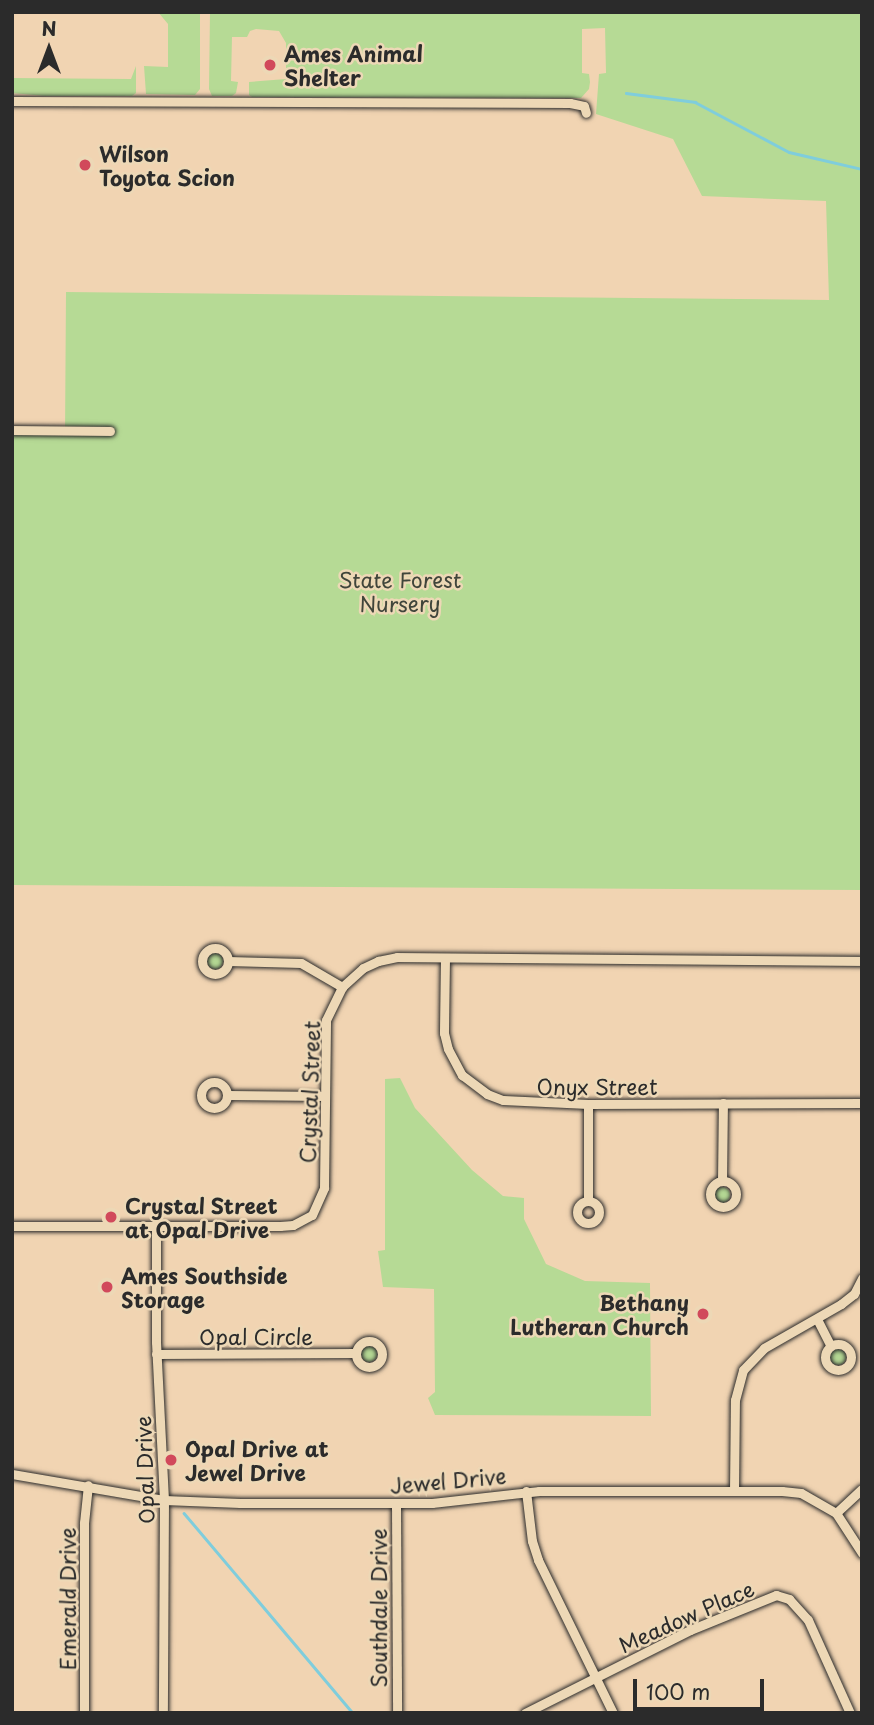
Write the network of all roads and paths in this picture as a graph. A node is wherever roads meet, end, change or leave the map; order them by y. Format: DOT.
graph roads {
  1 [pos="12,101"];
  2 [pos="586,113"];
  3 [pos="12,430"];
  4 [pos="110,431"];
  5 [pos="445,958"];
  6 [pos="228,961"];
  7 [pos="862,961"];
  8 [pos="342,987"];
  9 [pos="228,1095"];
  10 [pos="324,1096"];
  11 [pos="723,1103"];
  12 [pos="862,1103"];
  13 [pos="588,1104"];
  14 [pos="722,1181"];
  15 [pos="588,1201"];
  16 [pos="12,1226"];
  17 [pos="156,1227"];
  18 [pos="862,1278"];
  19 [pos="817,1319"];
  20 [pos="831,1346"];
  21 [pos="356,1353"];
  22 [pos="156,1354"];
  23 [pos="12,1474"];
  24 [pos="88,1485"];
  25 [pos="862,1489"];
  26 [pos="526,1491"];
  27 [pos="734,1491"];
  28 [pos="164,1500"];
  29 [pos="396,1503"];
  30 [pos="836,1513"];
  31 [pos="862,1553"];
  32 [pos="595,1677"];
  33 [pos="84,1713"];
  34 [pos="163,1713"];
  35 [pos="397,1713"];
  36 [pos="525,1713"];
  37 [pos="613,1713"];
  38 [pos="850,1713"];
  1 -- 2 [label="street"];
  3 -- 4 [label="street"];
  5 -- 7 [label="street, Crystal Street"];
  5 -- 8 [label="street, Crystal Street"];
  5 -- 13 [label="street, Onyx Street"];
  6 -- 8 [label="street"];
  8 -- 10 [label="street, Crystal Street"];
  9 -- 10 [label="street"];
  10 -- 17 [label="street, Crystal Street"];
  11 -- 12 [label="street, Onyx Street"];
  11 -- 13 [label="street, Onyx Street"];
  11 -- 14 [label="street"];
  13 -- 15 [label="street"];
  16 -- 17 [label="street, Crystal Street"];
  17 -- 22 [label="street, Opal Drive"];
  18 -- 19 [label="street"];
  19 -- 20 [label="street"];
  19 -- 27 [label="street"];
  21 -- 22 [label="street, Opal Circle"];
  22 -- 28 [label="street, Opal Drive"];
  23 -- 24 [label="street, Jewel Drive"];
  24 -- 28 [label="street, Jewel Drive"];
  24 -- 33 [label="street, Emerald Drive"];
  25 -- 30 [label="street"];
  26 -- 27 [label="street, Jewel Drive"];
  26 -- 29 [label="street, Jewel Drive"];
  26 -- 32 [label="street"];
  27 -- 30 [label="street, Jewel Drive"];
  28 -- 29 [label="street, Jewel Drive"];
  28 -- 34 [label="street, Opal Drive"];
  29 -- 35 [label="street, Southdale Drive"];
  30 -- 31 [label="street, Jewel Drive"];
  32 -- 36 [label="street"];
  32 -- 37 [label="street"];
  32 -- 38 [label="street, Meadow Place"];
}
